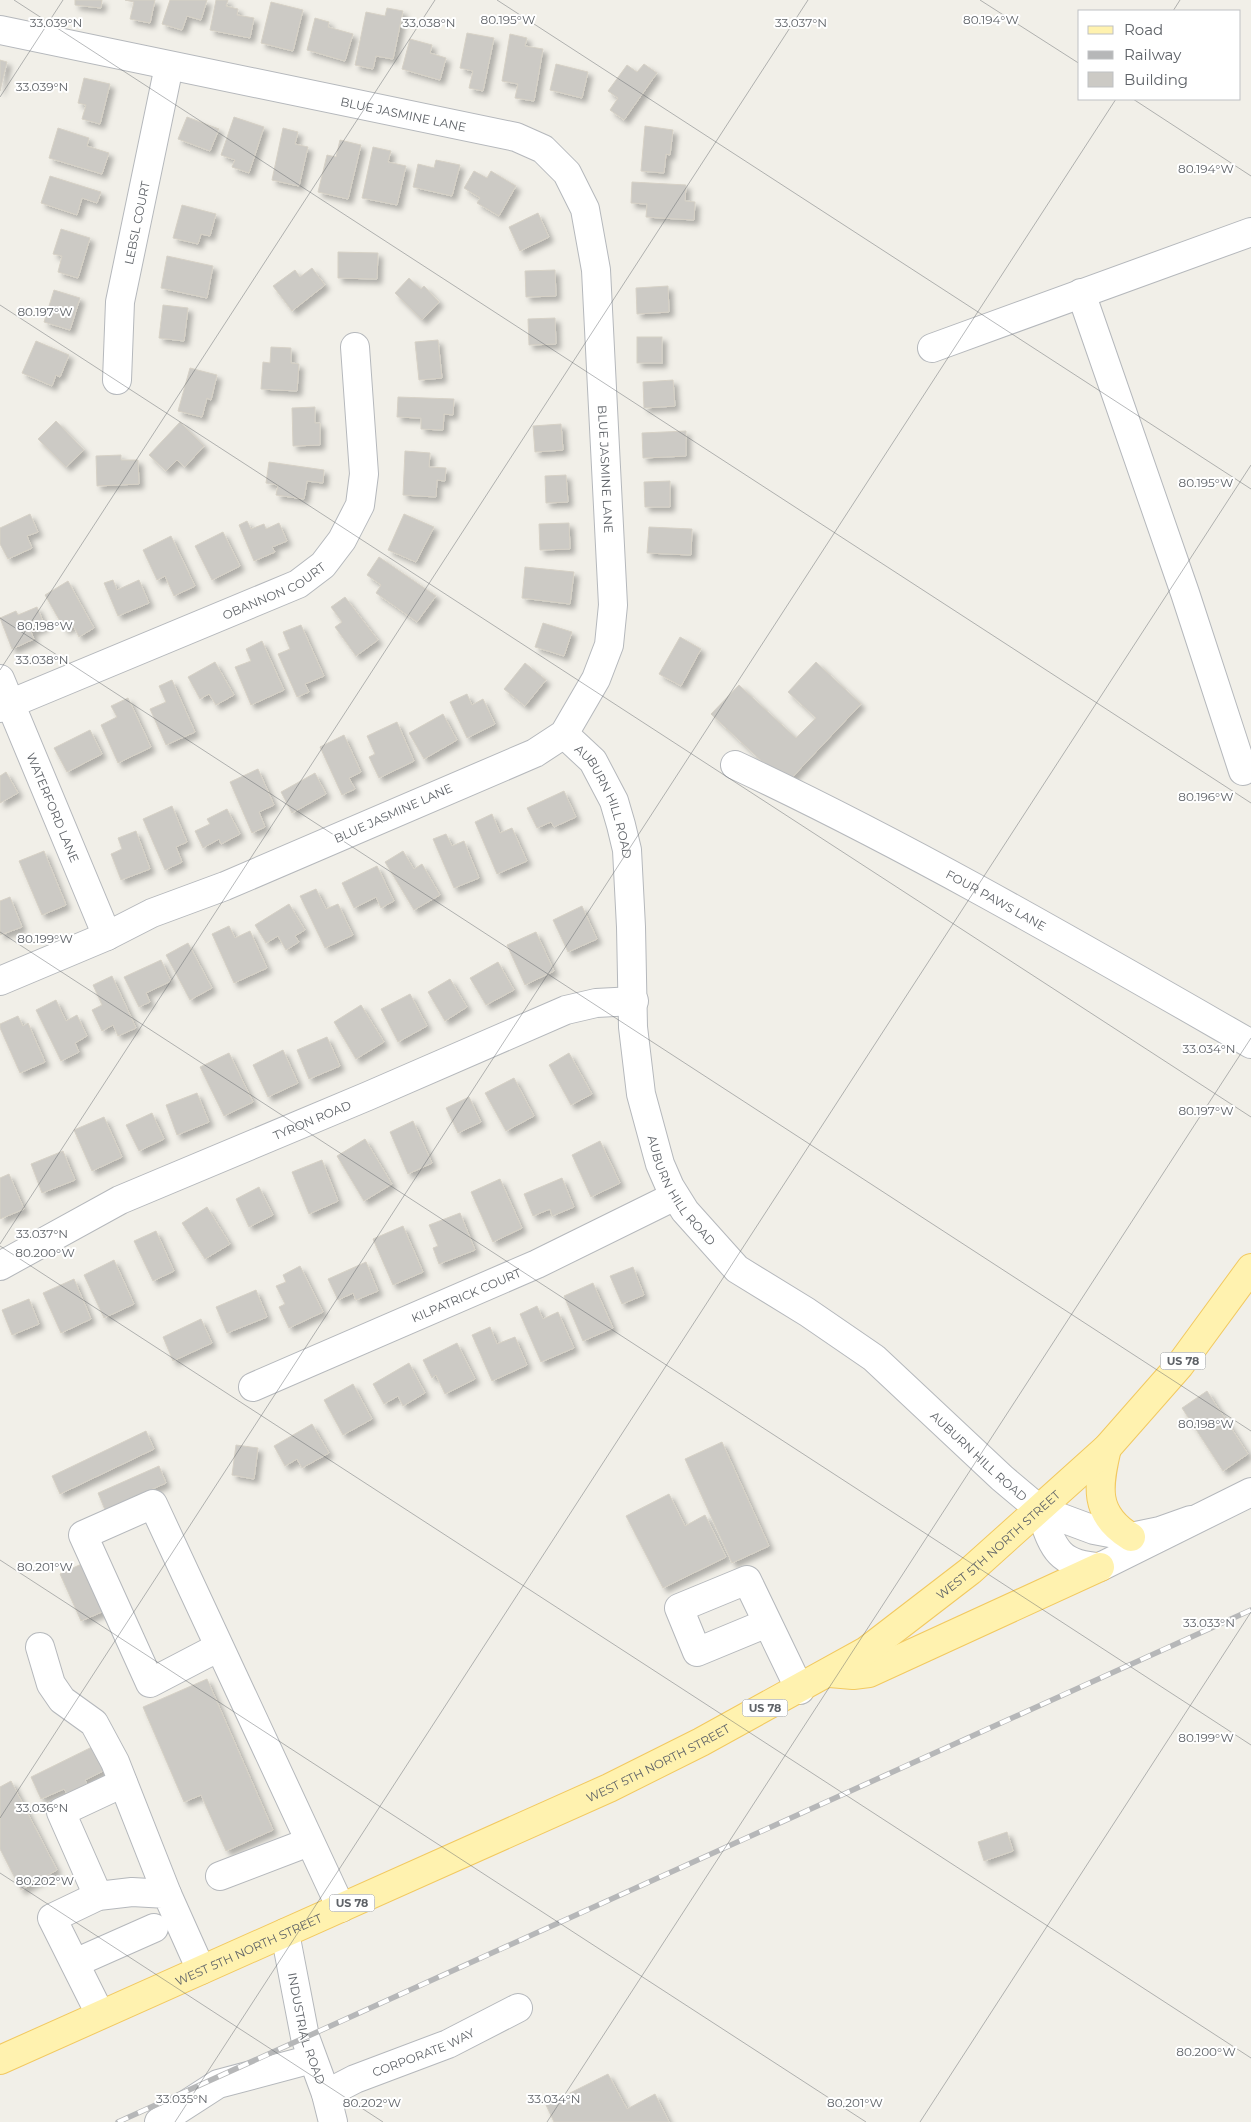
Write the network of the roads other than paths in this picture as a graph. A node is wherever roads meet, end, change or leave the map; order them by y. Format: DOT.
graph roads {
  1 [pos="0,30"];
  2 [pos="169,66"];
  3 [pos="1251,232"];
  4 [pos="1081,293"];
  5 [pos="355,347"];
  6 [pos="932,348"];
  7 [pos="117,380"];
  8 [pos="0,679"];
  9 [pos="5,706"];
  10 [pos="564,734"];
  11 [pos="735,765"];
  12 [pos="1243,771"];
  13 [pos="107,936"];
  14 [pos="0,981"];
  15 [pos="634,1001"];
  16 [pos="1251,1044"];
  17 [pos="675,1196"];
  18 [pos="0,1266"];
  19 [pos="1251,1268"];
  20 [pos="254,1387"];
  21 [pos="1107,1448"];
  22 [pos="1251,1492"];
  23 [pos="1040,1510"];
  24 [pos="1191,1520"];
  25 [pos="1131,1537"];
  26 [pos="1100,1567"];
  27 [pos="767,1623"];
  28 [pos="40,1647"];
  29 [pos="219,1647"];
  30 [pos="828,1673"];
  31 [pos="800,1690"];
  32 [pos="124,1783"];
  33 [pos="309,1842"];
  34 [pos="220,1876"];
  35 [pos="167,1894"];
  36 [pos="98,1896"];
  37 [pos="341,1908"];
  38 [pos="154,1928"];
  39 [pos="285,1933"];
  40 [pos="75,1963"];
  41 [pos="201,1970"];
  42 [pos="518,2008"];
  43 [pos="100,2014"];
  44 [pos="312,2059"];
  45 [pos="0,2060"];
  46 [pos="326,2094"];
  47 [pos="159,2122"];
  48 [pos="332,2122"];
  1 -- 2 [label="street, BLUE JASMINE LANE"];
  2 -- 7 [label="street, LEBSL COURT"];
  2 -- 10 [label="street, BLUE JASMINE LANE"];
  3 -- 4 [label="street"];
  4 -- 6 [label="street"];
  4 -- 12 [label="street"];
  5 -- 9 [label="street, OBANNON COURT"];
  8 -- 9 [label="street, WATERFORD LANE"];
  9 -- 13 [label="street, WATERFORD LANE"];
  10 -- 13 [label="street, BLUE JASMINE LANE"];
  10 -- 15 [label="street, AUBURN HILL ROAD"];
  11 -- 16 [label="street, FOUR PAWS LANE"];
  13 -- 14 [label="street, BLUE JASMINE LANE"];
  15 -- 17 [label="street, AUBURN HILL ROAD"];
  15 -- 18 [label="street, TYRON ROAD"];
  17 -- 20 [label="street, KILPATRICK COURT"];
  17 -- 23 [label="street, AUBURN HILL ROAD"];
  19 -- 21 [label="main road, WEST 5TH NORTH STREET / US 78"];
  21 -- 23 [label="main road, WEST 5TH NORTH STREET / US 78"];
  21 -- 25 [label="main road"];
  22 -- 24 [label="street"];
  23 -- 25 [label="street"];
  23 -- 26 [label="street"];
  23 -- 30 [label="main road, WEST 5TH NORTH STREET / US 78"];
  24 -- 25 [label="street"];
  24 -- 26 [label="street"];
  26 -- 30 [label="main road"];
  27 -- 31 [label="street"];
  28 -- 32 [label="street"];
  29 -- 29 [label="street"];
  29 -- 33 [label="street"];
  30 -- 31 [label="main road, WEST 5TH NORTH STREET / US 78"];
  31 -- 37 [label="main road, WEST 5TH NORTH STREET / US 78"];
  32 -- 35 [label="street"];
  32 -- 36 [label="street"];
  33 -- 34 [label="street"];
  33 -- 37 [label="street"];
  35 -- 36 [label="street"];
  35 -- 41 [label="street"];
  36 -- 40 [label="street"];
  37 -- 39 [label="main road, WEST 5TH NORTH STREET / US 78"];
  38 -- 40 [label="street"];
  39 -- 41 [label="main road, WEST 5TH NORTH STREET / US 78"];
  39 -- 44 [label="street, INDUSTRIAL ROAD"];
  40 -- 43 [label="street"];
  41 -- 43 [label="main road, WEST 5TH NORTH STREET / US 78"];
  42 -- 46 [label="street, CORPORATE WAY"];
  43 -- 45 [label="main road, WEST 5TH NORTH STREET / US 78"];
  44 -- 46 [label="street, INDUSTRIAL ROAD"];
  44 -- 47 [label="street"];
  46 -- 48 [label="street, INDUSTRIAL ROAD"];
}
